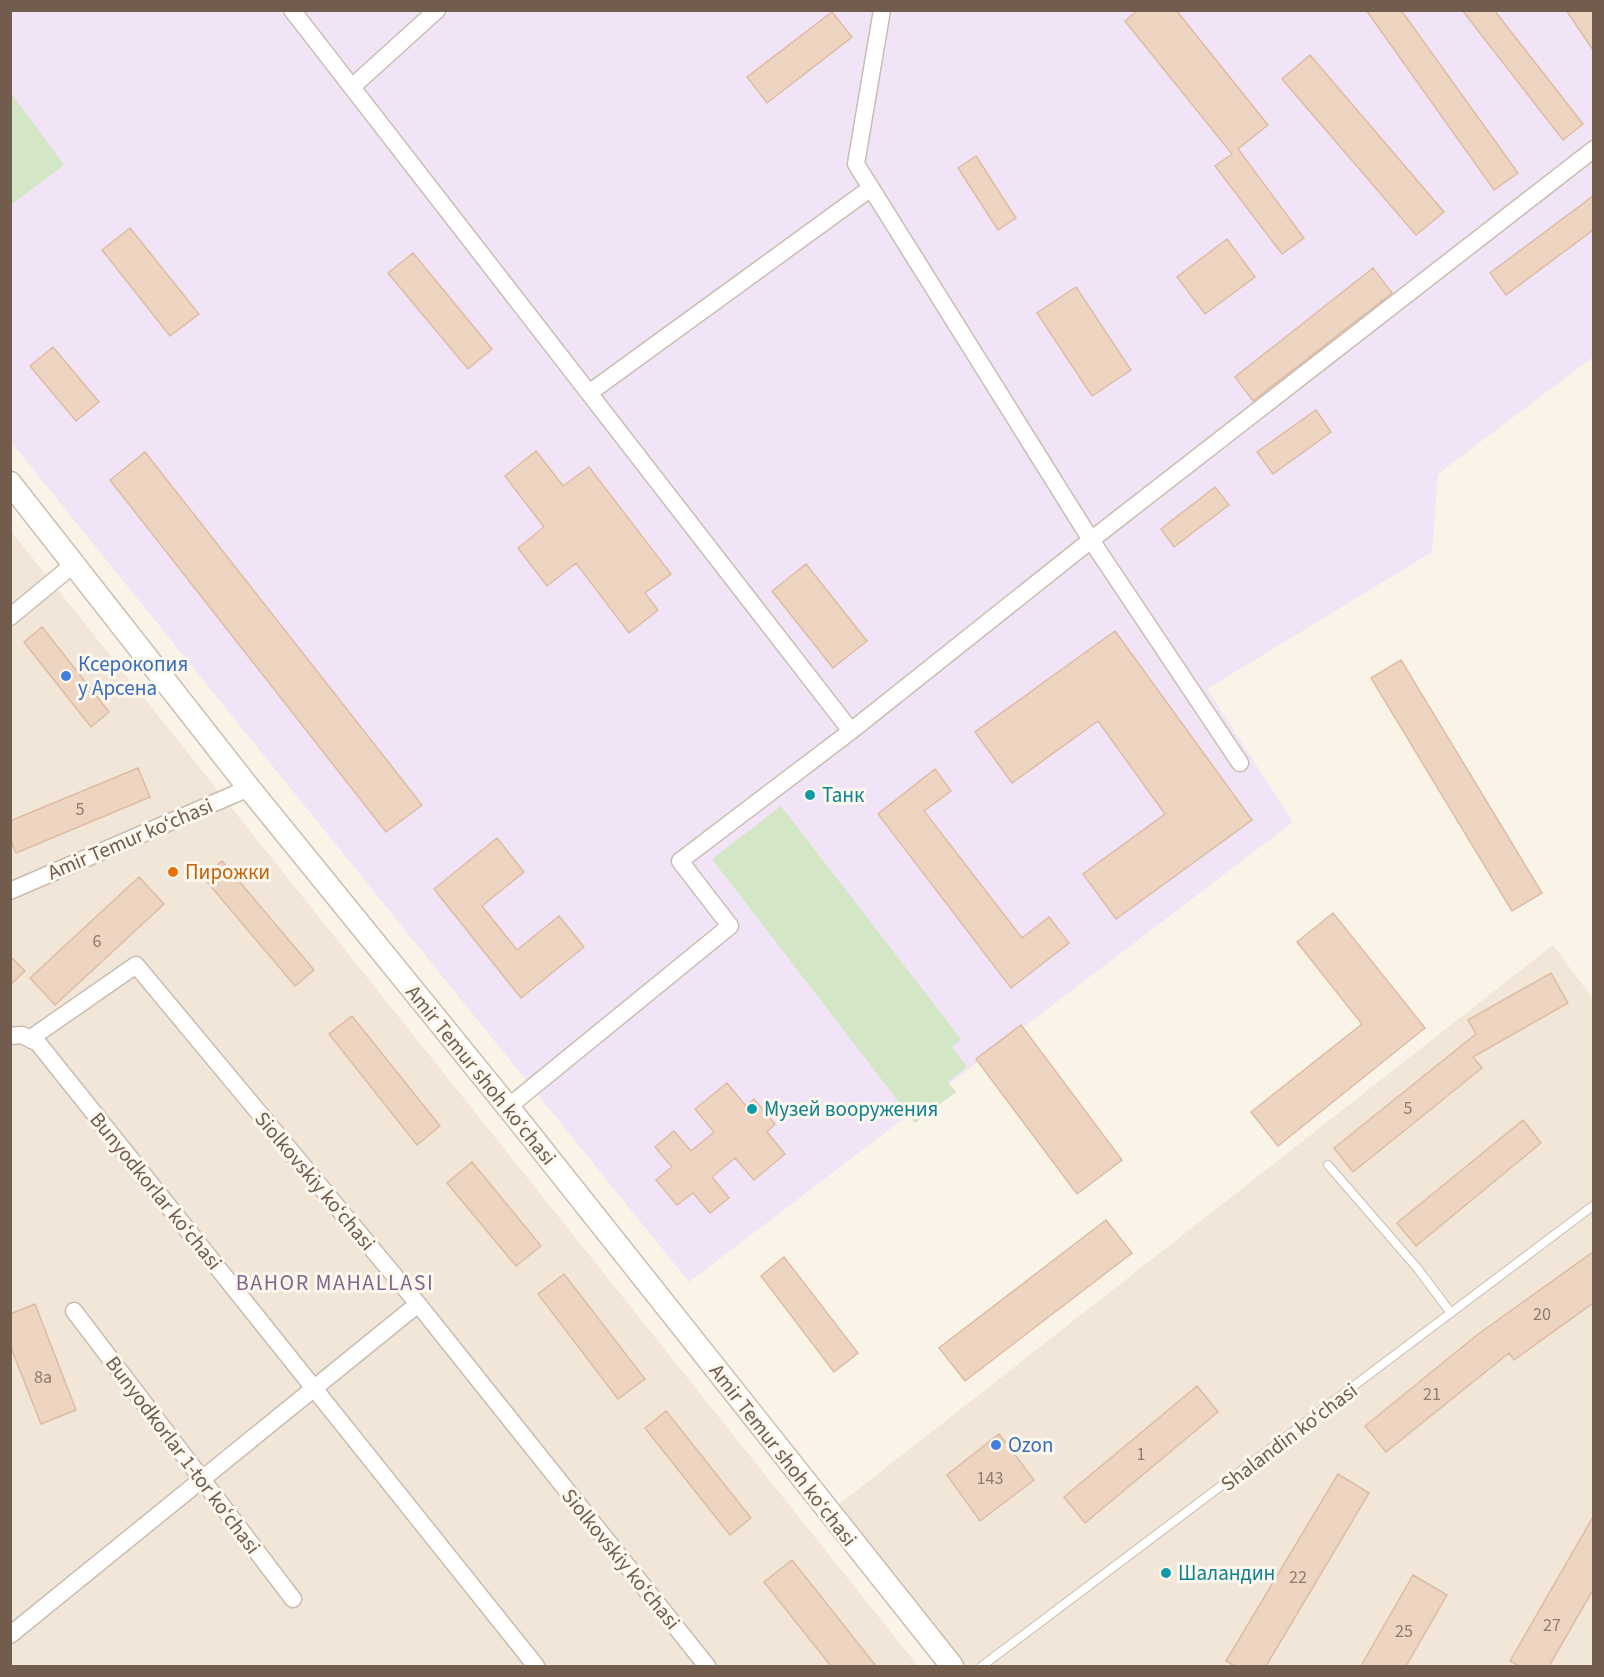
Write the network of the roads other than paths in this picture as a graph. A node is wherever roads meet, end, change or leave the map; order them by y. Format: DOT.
graph roads {
  1 [pos="292,10"];
  2 [pos="437,10"];
  3 [pos="882,10"];
  4 [pos="352,87"];
  5 [pos="1593,148"];
  6 [pos="871,188"];
  7 [pos="589,393"];
  8 [pos="10,483"];
  9 [pos="1091,540"];
  10 [pos="74,564"];
  11 [pos="10,617"];
  12 [pos="851,731"];
  13 [pos="1240,763"];
  14 [pos="249,788"];
  15 [pos="10,891"];
  16 [pos="10,1036"];
  17 [pos="31,1038"];
  18 [pos="508,1107"];
  19 [pos="1329,1165"];
  20 [pos="1593,1204"];
  21 [pos="418,1304"];
  22 [pos="74,1311"];
  23 [pos="1451,1313"];
  24 [pos="316,1389"];
  25 [pos="202,1480"];
  26 [pos="293,1599"];
  27 [pos="10,1635"];
  28 [pos="536,1666"];
  29 [pos="706,1666"];
  30 [pos="952,1666"];
  31 [pos="982,1666"];
  1 -- 4 [label="street"];
  2 -- 4 [label="street"];
  3 -- 6 [label="street"];
  4 -- 7 [label="street"];
  5 -- 9 [label="street"];
  6 -- 7 [label="street"];
  6 -- 9 [label="street"];
  7 -- 12 [label="street"];
  8 -- 10 [label="main road, Amir Temur shoh ko‘chasi"];
  9 -- 12 [label="street"];
  9 -- 13 [label="street"];
  10 -- 11 [label="street"];
  10 -- 14 [label="main road, Amir Temur shoh ko‘chasi"];
  12 -- 18 [label="street"];
  14 -- 15 [label="street, Amir Temur ko‘chasi"];
  14 -- 18 [label="main road, Amir Temur shoh ko‘chasi"];
  16 -- 17 [label="street"];
  17 -- 21 [label="street, Siolkovskiy ko‘chasi"];
  17 -- 24 [label="street, Bunyodkorlar ko‘chasi"];
  18 -- 30 [label="main road, Amir Temur shoh ko‘chasi"];
  19 -- 23 [label="lane"];
  20 -- 23 [label="lane, Shalandin ko‘chasi"];
  21 -- 24 [label="street"];
  21 -- 29 [label="street, Siolkovskiy ko‘chasi"];
  22 -- 25 [label="street, Bunyodkorlar 1-tor ko‘chasi"];
  23 -- 31 [label="lane, Shalandin ko‘chasi"];
  24 -- 25 [label="street"];
  24 -- 28 [label="street, Bunyodkorlar ko‘chasi"];
  25 -- 26 [label="street, Bunyodkorlar 1-tor ko‘chasi"];
  25 -- 27 [label="street"];
}
